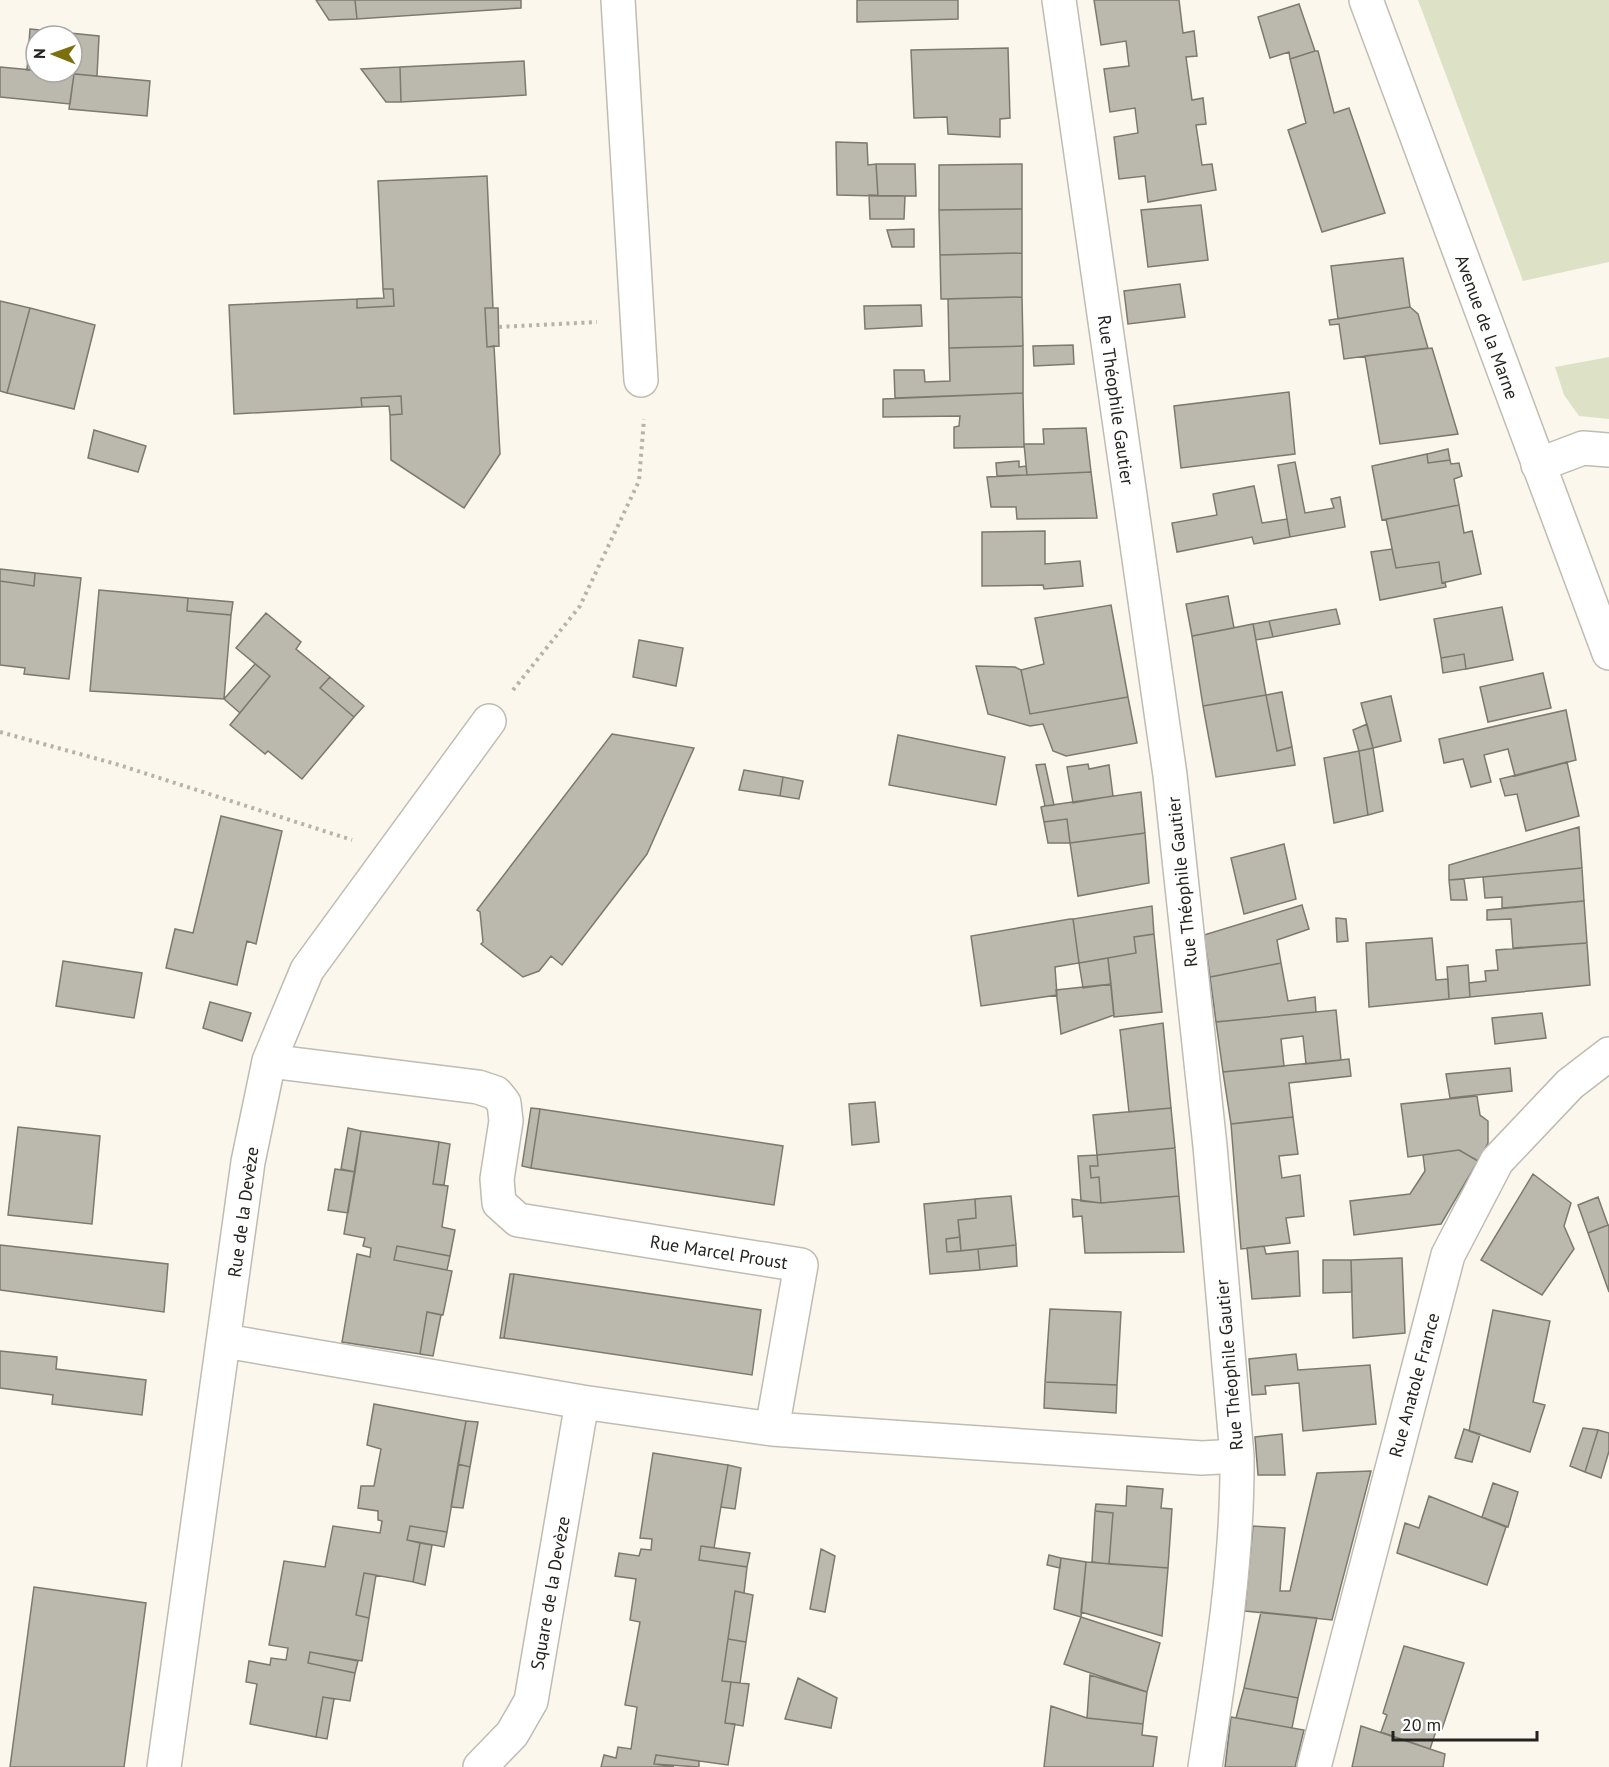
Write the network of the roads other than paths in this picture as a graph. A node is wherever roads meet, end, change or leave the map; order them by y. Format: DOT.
graph roads {
  1 [pos="618,0"];
  2 [pos="1059,0"];
  3 [pos="1366,0"];
  4 [pos="641,380"];
  5 [pos="1609,450"];
  6 [pos="1538,465"];
  7 [pos="1609,653"];
  8 [pos="489,722"];
  9 [pos="1609,1054"];
  10 [pos="269,1061"];
  11 [pos="225,1341"];
  12 [pos="582,1402"];
  13 [pos="772,1429"];
  14 [pos="1237,1456"];
  15 [pos="164,1767"];
  16 [pos="480,1767"];
  17 [pos="1205,1767"];
  18 [pos="1314,1767"];
  1 -- 4 [label="street"];
  2 -- 14 [label="street, Rue Théophile Gautier"];
  3 -- 6 [label="street, Avenue de la Marne"];
  5 -- 6 [label="street"];
  6 -- 7 [label="street, Avenue de la Marne"];
  8 -- 10 [label="street, Rue de la Devèze"];
  9 -- 18 [label="street, Rue Anatole France"];
  10 -- 11 [label="street, Rue de la Devèze"];
  10 -- 13 [label="street, Rue Marcel Proust"];
  11 -- 12 [label="street"];
  11 -- 15 [label="street, Rue de la Devèze"];
  12 -- 13 [label="street"];
  12 -- 16 [label="street, Square de la Devèze"];
  13 -- 14 [label="street"];
  14 -- 17 [label="street, Rue Théophile Gautier"];
}
